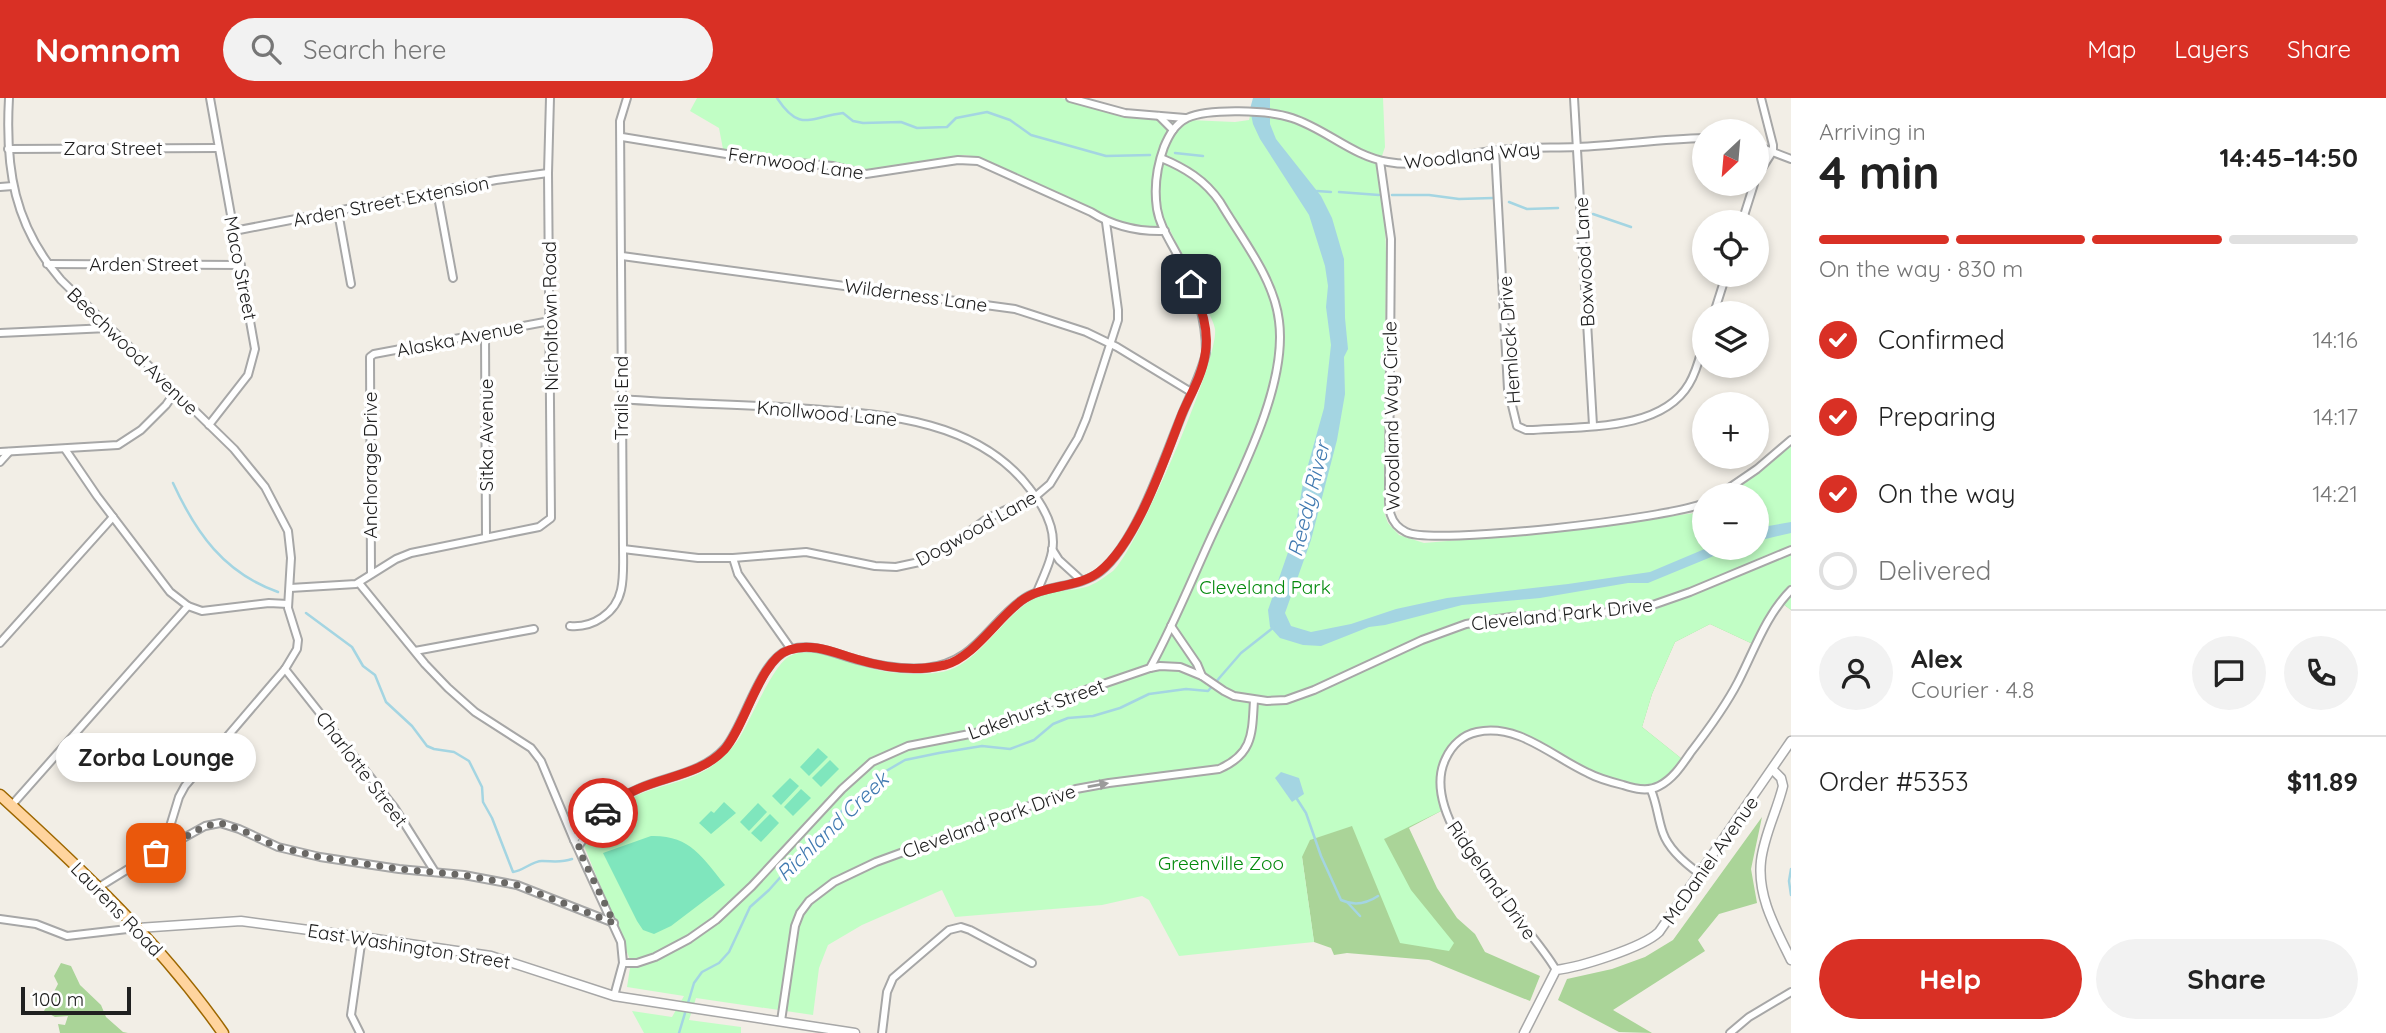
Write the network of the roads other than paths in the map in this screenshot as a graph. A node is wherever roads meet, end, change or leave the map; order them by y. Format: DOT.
graph roads {
  1 [pos="9,98"];
  2 [pos="209,98"];
  3 [pos="550,98"];
  4 [pos="627,98"];
  5 [pos="1070,98"];
  6 [pos="1574,98"];
  7 [pos="1761,98"];
  8 [pos="1159,116"];
  9 [pos="1187,118"];
  10 [pos="1173,130"];
  11 [pos="622,137"];
  12 [pos="1692,139"];
  13 [pos="1577,147"];
  14 [pos="218,148"];
  15 [pos="8,149"];
  16 [pos="1496,150"];
  17 [pos="1769,150"];
  18 [pos="1773,151"];
  19 [pos="1769,157"];
  20 [pos="1161,158"];
  21 [pos="1791,159"];
  22 [pos="1380,161"];
  23 [pos="548,173"];
  24 [pos="13,186"];
  25 [pos="0,187"];
  26 [pos="437,191"];
  27 [pos="338,212"];
  28 [pos="1106,222"];
  29 [pos="234,231"];
  30 [pos="1165,231"];
  31 [pos="622,256"];
  32 [pos="47,264"];
  33 [pos="241,265"];
  34 [pos="453,278"];
  35 [pos="351,284"];
  36 [pos="550,321"];
  37 [pos="108,328"];
  38 [pos="0,333"];
  39 [pos="485,334"];
  40 [pos="1111,344"];
  41 [pos="370,357"];
  42 [pos="1692,374"];
  43 [pos="175,392"];
  44 [pos="1191,392"];
  45 [pos="621,398"];
  46 [pos="209,425"];
  47 [pos="1593,425"];
  48 [pos="1791,440"];
  49 [pos="65,449"];
  50 [pos="0,452"];
  51 [pos="9,452"];
  52 [pos="0,462"];
  53 [pos="1737,483"];
  54 [pos="1036,496"];
  55 [pos="1692,508"];
  56 [pos="113,517"];
  57 [pos="486,536"];
  58 [pos="623,549"];
  59 [pos="1052,549"];
  60 [pos="1791,550"];
  61 [pos="733,558"];
  62 [pos="370,574"];
  63 [pos="1081,580"];
  64 [pos="359,583"];
  65 [pos="290,588"];
  66 [pos="1791,590"];
  67 [pos="1037,592"];
  68 [pos="288,604"];
  69 [pos="188,606"];
  70 [pos="569,626"];
  71 [pos="1171,626"];
  72 [pos="534,629"];
  73 [pos="0,643"];
  74 [pos="791,649"];
  75 [pos="415,651"];
  76 [pos="1150,668"];
  77 [pos="285,669"];
  78 [pos="1205,678"];
  79 [pos="1254,700"];
  80 [pos="1791,741"];
  81 [pos="1773,770"];
  82 [pos="1651,790"];
  83 [pos="0,795"];
  84 [pos="11,806"];
  85 [pos="597,818"];
  86 [pos="574,840"];
  87 [pos="163,844"];
  88 [pos="578,848"];
  89 [pos="435,872"];
  90 [pos="1700,874"];
  91 [pos="99,887"];
  92 [pos="0,919"];
  93 [pos="614,923"];
  94 [pos="138,928"];
  95 [pos="362,937"];
  96 [pos="1791,960"];
  97 [pos="623,963"];
  98 [pos="1031,963"];
  99 [pos="1556,970"];
  100 [pos="1791,992"];
  101 [pos="614,996"];
  102 [pos="781,1021"];
  103 [pos="223,1033"];
  104 [pos="359,1033"];
  105 [pos="855,1033"];
  106 [pos="883,1033"];
  107 [pos="1524,1033"];
  108 [pos="1730,1033"];
  1 -- 15 [label="street, Beechwood Avenue"];
  2 -- 14 [label="street, Maco Street"];
  3 -- 23 [label="street, Nicholtown Road"];
  4 -- 11 [label="street"];
  5 -- 8 [label="street"];
  6 -- 13 [label="street, Boxwood Lane"];
  7 -- 18 [label="street"];
  8 -- 9 [label="street"];
  8 -- 10 [label="street"];
  9 -- 10 [label="street"];
  9 -- 22 [label="street, Woodland Way"];
  10 -- 20 [label="street"];
  11 -- 28 [label="street, Fernwood Lane"];
  11 -- 31 [label="street, Trails End"];
  12 -- 13 [label="street, Woodland Way"];
  13 -- 16 [label="street, Woodland Way"];
  13 -- 47 [label="street, Boxwood Lane"];
  14 -- 15 [label="street, Zara Street"];
  14 -- 29 [label="street, Maco Street"];
  15 -- 24 [label="street, Beechwood Avenue"];
  16 -- 22 [label="street, Woodland Way"];
  16 -- 47 [label="street, Hemlock Drive"];
  17 -- 18 [label="street"];
  18 -- 19 [label="street"];
  18 -- 21 [label="street"];
  20 -- 30 [label="street"];
  20 -- 71 [label="street"];
  22 -- 55 [label="street, Woodland Way Circle"];
  23 -- 26 [label="street, Arden Street Extension"];
  23 -- 36 [label="street, Nicholtown Road"];
  24 -- 25 [label="street"];
  24 -- 32 [label="street, Beechwood Avenue"];
  26 -- 27 [label="street, Arden Street Extension"];
  26 -- 34 [label="street"];
  27 -- 29 [label="street, Arden Street Extension"];
  27 -- 35 [label="street"];
  28 -- 30 [label="street, Fernwood Lane"];
  28 -- 40 [label="street, Dogwood Lane"];
  29 -- 33 [label="street, Maco Street"];
  30 -- 44 [label="street"];
  31 -- 40 [label="street, Wilderness Lane"];
  31 -- 45 [label="street, Trails End"];
  32 -- 33 [label="street, Arden Street"];
  32 -- 37 [label="street, Beechwood Avenue"];
  33 -- 46 [label="street, Maco Street"];
  36 -- 39 [label="street, Alaska Avenue"];
  36 -- 57 [label="street, Nicholtown Road"];
  37 -- 38 [label="street"];
  37 -- 43 [label="street, Beechwood Avenue"];
  39 -- 41 [label="street, Alaska Avenue"];
  39 -- 57 [label="street, Sitka Avenue"];
  40 -- 44 [label="street, Wilderness Lane"];
  40 -- 54 [label="street, Dogwood Lane"];
  41 -- 62 [label="street, Anchorage Drive"];
  42 -- 47 [label="street, Hemlock Drive"];
  43 -- 46 [label="street, Beechwood Avenue"];
  43 -- 49 [label="street"];
  44 -- 63 [label="street"];
  45 -- 54 [label="street, Knollwood Lane"];
  45 -- 58 [label="street, Trails End"];
  46 -- 65 [label="street, Beechwood Avenue"];
  48 -- 53 [label="street"];
  49 -- 51 [label="street"];
  49 -- 56 [label="street"];
  50 -- 51 [label="street"];
  51 -- 52 [label="street"];
  54 -- 59 [label="street, Knollwood Lane"];
  54 -- 61 [label="street, Dogwood Lane"];
  56 -- 69 [label="street"];
  56 -- 73 [label="street"];
  57 -- 62 [label="street"];
  58 -- 61 [label="street, Dogwood Lane"];
  58 -- 70 [label="street, Trails End"];
  59 -- 63 [label="street"];
  59 -- 67 [label="street"];
  60 -- 79 [label="street, Cleveland Park Drive"];
  61 -- 74 [label="street"];
  62 -- 64 [label="street"];
  63 -- 67 [label="street"];
  64 -- 65 [label="street"];
  64 -- 75 [label="street"];
  65 -- 68 [label="street, Beechwood Avenue"];
  66 -- 82 [label="street"];
  67 -- 74 [label="street"];
  68 -- 69 [label="street"];
  68 -- 77 [label="street"];
  69 -- 84 [label="street"];
  71 -- 76 [label="street"];
  71 -- 78 [label="street"];
  72 -- 75 [label="street"];
  74 -- 85 [label="street"];
  75 -- 86 [label="street"];
  76 -- 78 [label="street, Lakehurst Street"];
  76 -- 97 [label="street, Lakehurst Street"];
  77 -- 87 [label="street"];
  77 -- 89 [label="street, Charlotte Street"];
  78 -- 79 [label="street, Cleveland Park Drive"];
  102 -- 79 [label="street, Cleveland Park Drive, one-way"];
  80 -- 81 [label="street, McDaniel Avenue"];
  81 -- 90 [label="street, McDaniel Avenue"];
  81 -- 96 [label="street"];
  82 -- 90 [label="street"];
  82 -- 99 [label="street, Ridgeland Drive"];
  83 -- 84 [label="main road, Laurens Road"];
  84 -- 91 [label="main road, Laurens Road"];
  85 -- 86 [label="street"];
  85 -- 88 [label="street"];
  86 -- 88 [label="street"];
  87 -- 89 [label="street"];
  87 -- 91 [label="street"];
  88 -- 93 [label="street"];
  89 -- 93 [label="street"];
  90 -- 99 [label="street, McDaniel Avenue"];
  91 -- 94 [label="main road, Laurens Road"];
  92 -- 94 [label="street, East Washington Street"];
  93 -- 97 [label="street"];
  94 -- 95 [label="street, East Washington Street"];
  94 -- 103 [label="main road, Laurens Road"];
  95 -- 101 [label="street, East Washington Street"];
  95 -- 104 [label="street"];
  97 -- 101 [label="street"];
  98 -- 106 [label="street"];
  99 -- 107 [label="street"];
  100 -- 108 [label="street"];
  101 -- 102 [label="street, East Washington Street"];
  102 -- 105 [label="street, East Washington Street"];
}
